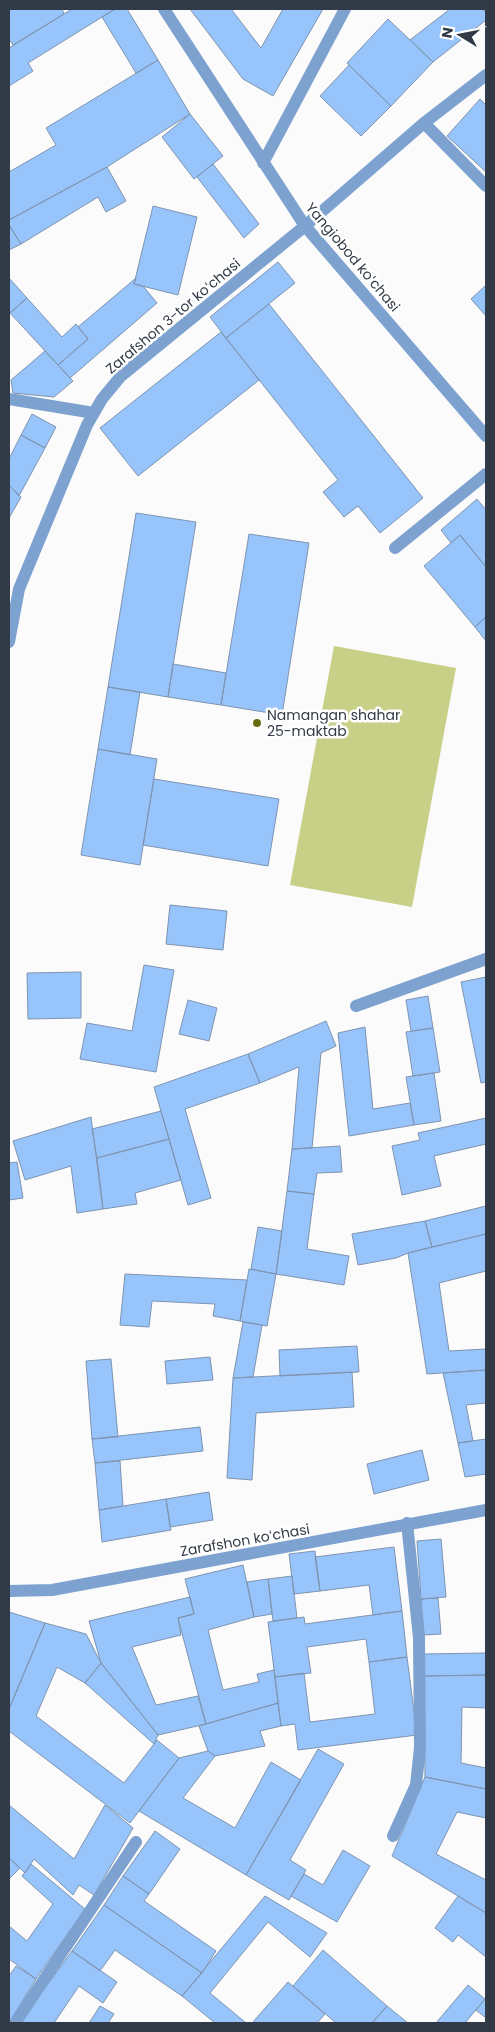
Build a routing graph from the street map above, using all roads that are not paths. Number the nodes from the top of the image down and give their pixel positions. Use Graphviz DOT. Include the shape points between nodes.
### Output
graph roads {
  1 [pos="164,9"];
  2 [pos="345,9"];
  3 [pos="486,76"];
  4 [pos="424,123"];
  5 [pos="263,163"];
  6 [pos="486,186"];
  7 [pos="305,226"];
  8 [pos="9,399"];
  9 [pos="94,413"];
  10 [pos="486,436"];
  11 [pos="486,474"];
  12 [pos="395,548"];
  13 [pos="9,642"];
  14 [pos="486,959"];
  15 [pos="356,1006"];
  16 [pos="486,1510"];
  17 [pos="407,1523"];
  18 [pos="9,1591"];
  19 [pos="393,1836"];
  20 [pos="136,1842"];
  21 [pos="15,2023"];
  1 -- 5 [label="street, Yangiobod koʻchasi"];
  2 -- 5 [label="street"];
  3 -- 4 [label="street, Zarafshon 3-tor koʻchasi"];
  4 -- 6 [label="street"];
  4 -- 7 [label="street, Zarafshon 3-tor koʻchasi"];
  5 -- 7 [label="street, Yangiobod koʻchasi"];
  7 -- 9 [label="street, Zarafshon 3-tor koʻchasi" via="121,376"];
  7 -- 10 [label="street, Yangiobod koʻchasi"];
  8 -- 9 [label="street"];
  9 -- 13 [label="street, Zarafshon 3-tor koʻchasi" via="19,589"];
  11 -- 12 [label="street"];
  14 -- 15 [label="street"];
  16 -- 17 [label="street, Zarafshon koʻchasi"];
  17 -- 18 [label="street, Zarafshon koʻchasi" via="52,1590"];
  17 -- 19 [label="street" via="419,1638 420,1748 416,1785"];
  20 -- 21 [label="street"];
}
